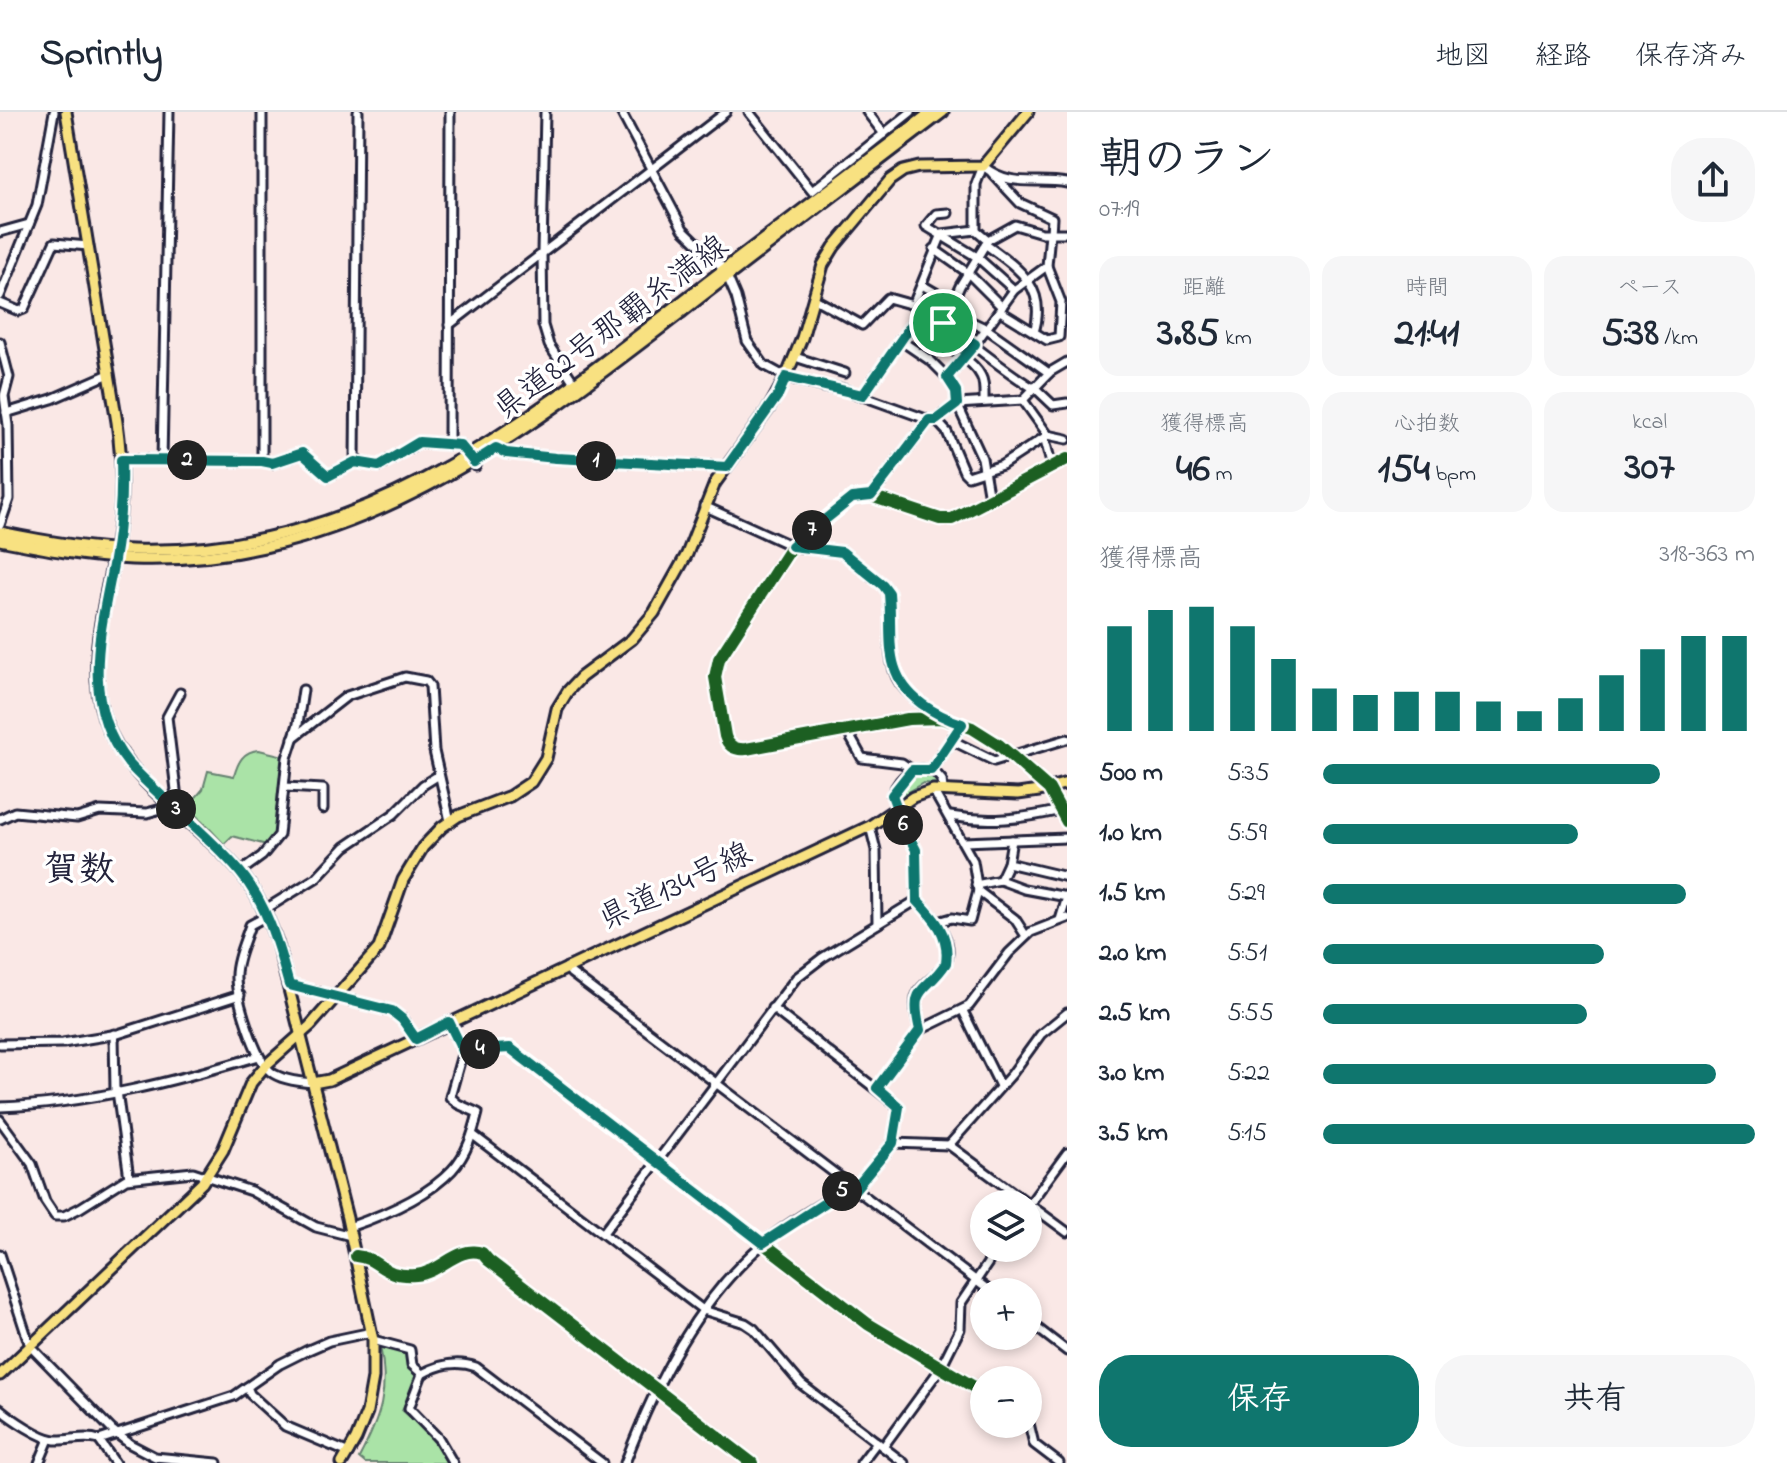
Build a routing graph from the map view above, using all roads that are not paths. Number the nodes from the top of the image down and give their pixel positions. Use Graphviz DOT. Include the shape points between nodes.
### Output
graph roads {
  1 [pos="54,112"];
  2 [pos="66,112"];
  3 [pos="169,112"];
  4 [pos="262,112"];
  5 [pos="358,112"];
  6 [pos="450,112"];
  7 [pos="545,112"];
  8 [pos="621,112"];
  9 [pos="726,112"];
  10 [pos="749,112"];
  11 [pos="867,112"];
  12 [pos="911,112"];
  13 [pos="931,112"];
  14 [pos="943,112"];
  15 [pos="1028,112"];
  16 [pos="884,134"];
  17 [pos="652,169"];
  18 [pos="986,169"];
  19 [pos="1067,183"];
  20 [pos="948,213"];
  21 [pos="29,224"];
  22 [pos="976,230"];
  23 [pos="0,232"];
  24 [pos="1050,233"];
  25 [pos="1067,233"];
  26 [pos="942,234"];
  27 [pos="986,242"];
  28 [pos="88,246"];
  29 [pos="934,249"];
  30 [pos="542,252"];
  31 [pos="977,257"];
  32 [pos="1047,266"];
  33 [pos="726,273"];
  34 [pos="968,273"];
  35 [pos="1027,279"];
  36 [pos="922,285"];
  37 [pos="1014,290"];
  38 [pos="0,296"];
  39 [pos="813,298"];
  40 [pos="1064,302"];
  41 [pos="0,303"];
  42 [pos="913,305"];
  43 [pos="951,305"];
  44 [pos="1001,309"];
  45 [pos="921,311"];
  46 [pos="943,323"];
  47 [pos="449,325"];
  48 [pos="911,328"];
  49 [pos="987,329"];
  50 [pos="1034,332"];
  51 [pos="900,340"];
  52 [pos="0,342"];
  53 [pos="975,344"];
  54 [pos="795,357"];
  55 [pos="964,358"];
  56 [pos="1067,362"];
  57 [pos="845,373"];
  58 [pos="1049,373"];
  59 [pos="109,374"];
  60 [pos="786,377"];
  61 [pos="947,377"];
  62 [pos="575,384"];
  63 [pos="1034,388"];
  64 [pos="863,395"];
  65 [pos="1023,400"];
  66 [pos="984,401"];
  67 [pos="1067,403"];
  68 [pos="957,404"];
  69 [pos="4,417"];
  70 [pos="932,420"];
  71 [pos="1047,438"];
  72 [pos="1067,439"];
  73 [pos="449,443"];
  74 [pos="496,448"];
  75 [pos="1067,459"];
  76 [pos="121,460"];
  77 [pos="162,460"];
  78 [pos="262,461"];
  79 [pos="473,461"];
  80 [pos="355,462"];
  81 [pos="727,467"];
  82 [pos="1052,467"];
  83 [pos="986,471"];
  84 [pos="871,496"];
  85 [pos="989,499"];
  86 [pos="704,506"];
  87 [pos="0,525"];
  88 [pos="0,532"];
  89 [pos="0,540"];
  90 [pos="792,546"];
  91 [pos="115,554"];
  92 [pos="303,690"];
  93 [pos="180,693"];
  94 [pos="941,718"];
  95 [pos="962,724"];
  96 [pos="847,731"];
  97 [pos="293,738"];
  98 [pos="1067,739"];
  99 [pos="951,740"];
  100 [pos="1009,755"];
  101 [pos="912,770"];
  102 [pos="931,770"];
  103 [pos="439,775"];
  104 [pos="1067,783"];
  105 [pos="285,787"];
  106 [pos="938,789"];
  107 [pos="1049,789"];
  108 [pos="170,804"];
  109 [pos="896,808"];
  110 [pos="323,809"];
  111 [pos="1061,810"];
  112 [pos="950,816"];
  113 [pos="0,819"];
  114 [pos="450,821"];
  115 [pos="1067,822"];
  116 [pos="870,826"];
  117 [pos="1067,838"];
  118 [pos="1012,840"];
  119 [pos="964,842"];
  120 [pos="1008,863"];
  121 [pos="240,872"];
  122 [pos="1067,877"];
  123 [pos="1000,880"];
  124 [pos="977,888"];
  125 [pos="917,900"];
  126 [pos="265,913"];
  127 [pos="1064,919"];
  128 [pos="938,922"];
  129 [pos="877,924"];
  130 [pos="1026,936"];
  131 [pos="567,967"];
  132 [pos="289,985"];
  133 [pos="240,995"];
  134 [pos="336,996"];
  135 [pos="772,1008"];
  136 [pos="963,1011"];
  137 [pos="1067,1013"];
  138 [pos="449,1022"];
  139 [pos="920,1030"];
  140 [pos="114,1034"];
  141 [pos="301,1035"];
  142 [pos="416,1039"];
  143 [pos="0,1044"];
  144 [pos="463,1051"];
  145 [pos="259,1056"];
  146 [pos="265,1066"];
  147 [pos="313,1083"];
  148 [pos="715,1084"];
  149 [pos="1000,1086"];
  150 [pos="877,1088"];
  151 [pos="116,1091"];
  152 [pos="0,1107"];
  153 [pos="0,1120"];
  154 [pos="473,1135"];
  155 [pos="893,1143"];
  156 [pos="949,1145"];
  157 [pos="1067,1153"];
  158 [pos="657,1161"];
  159 [pos="207,1177"];
  160 [pos="129,1178"];
  161 [pos="853,1187"];
  162 [pos="1009,1190"];
  163 [pos="1040,1190"];
  164 [pos="1042,1214"];
  165 [pos="350,1232"];
  166 [pos="1067,1232"];
  167 [pos="603,1233"];
  168 [pos="763,1243"];
  169 [pos="0,1254"];
  170 [pos="356,1256"];
  171 [pos="972,1278"];
  172 [pos="970,1288"];
  173 [pos="703,1310"];
  174 [pos="1042,1332"];
  175 [pos="372,1336"];
  176 [pos="30,1346"];
  177 [pos="1067,1351"];
  178 [pos="940,1369"];
  179 [pos="422,1374"];
  180 [pos="0,1375"];
  181 [pos="970,1385"];
  182 [pos="247,1387"];
  183 [pos="657,1390"];
  184 [pos="0,1409"];
  185 [pos="118,1435"];
  186 [pos="1033,1438"];
  187 [pos="49,1439"];
  188 [pos="99,1440"];
  189 [pos="880,1445"];
  190 [pos="349,1453"];
  191 [pos="1047,1454"];
  192 [pos="39,1463"];
  193 [pos="115,1463"];
  194 [pos="217,1463"];
  195 [pos="342,1463"];
  196 [pos="453,1463"];
  197 [pos="602,1463"];
  198 [pos="625,1463"];
  199 [pos="752,1463"];
  200 [pos="861,1463"];
  201 [pos="904,1463"];
  202 [pos="1040,1463"];
  203 [pos="1059,1463"];
  1 -- 21 [label="street" via="39,200"];
  2 -- 28 [label="main road"];
  3 -- 77 [label="street"];
  4 -- 78 [label="street"];
  5 -- 80 [label="street"];
  6 -- 47 [label="street"];
  7 -- 30 [label="street"];
  8 -- 17 [label="street"];
  9 -- 17 [label="street"];
  10 -- 16 [label="street" via="812,191"];
  11 -- 16 [label="street"];
  12 -- 16 [label="street"];
  13 -- 33 [label="main road, 県道82号那覇糸満線"];
  14 -- 33 [label="main road, 県道82号那覇糸満線"];
  15 -- 18 [label="main road"];
  17 -- 30 [label="street"];
  17 -- 33 [label="street" via="683,229"];
  18 -- 19 [label="street" via="1022,183"];
  18 -- 22 [label="street" via="976,184"];
  18 -- 24 [label="street" via="1020,203 1052,218"];
  18 -- 39 [label="main road" via="911,168 896,175 827,256"];
  20 -- 26 [label="street" via="936,214 926,226"];
  21 -- 23 [label="street"];
  21 -- 38 [label="street"];
  22 -- 26 [label="street"];
  22 -- 27 [label="street"];
  24 -- 25 [label="street"];
  24 -- 27 [label="street" via="1015,225"];
  24 -- 32 [label="street"];
  26 -- 29 [label="street"];
  26 -- 31 [label="street"];
  27 -- 31 [label="street"];
  27 -- 35 [label="street"];
  28 -- 41 [label="street" via="54,243 24,309"];
  28 -- 59 [label="main road"];
  29 -- 34 [label="street"];
  29 -- 36 [label="street"];
  30 -- 47 [label="street"];
  30 -- 62 [label="street" via="545,336"];
  31 -- 34 [label="street"];
  31 -- 37 [label="street"];
  32 -- 35 [label="street"];
  32 -- 40 [label="street"];
  33 -- 60 [label="street" via="751,351"];
  33 -- 62 [label="main road, 県道82号那覇糸満線"];
  33 -- 74 [label="main road, 県道82号那覇糸満線" via="579,390"];
  34 -- 43 [label="street"];
  34 -- 44 [label="street"];
  35 -- 37 [label="street"];
  35 -- 50 [label="street" via="1038,307"];
  36 -- 42 [label="street"];
  36 -- 43 [label="street"];
  37 -- 44 [label="street"];
  39 -- 42 [label="street" via="862,325 888,298"];
  39 -- 54 [label="main road"];
  40 -- 50 [label="street" via="1059,337 1047,340"];
  42 -- 45 [label="street"];
  43 -- 46 [label="street"];
  43 -- 49 [label="street"];
  44 -- 49 [label="street"];
  44 -- 50 [label="street"];
  45 -- 46 [label="street"];
  45 -- 48 [label="street"];
  46 -- 53 [label="street"];
  47 -- 73 [label="street"];
  48 -- 51 [label="street"];
  48 -- 55 [label="street"];
  49 -- 53 [label="street"];
  49 -- 58 [label="street"];
  51 -- 61 [label="street"];
  51 -- 64 [label="street"];
  52 -- 69 [label="street" via="9,373"];
  53 -- 55 [label="street"];
  53 -- 63 [label="street" via="1004,371"];
  54 -- 57 [label="street"];
  54 -- 60 [label="main road"];
  55 -- 61 [label="street"];
  55 -- 66 [label="street" via="982,377"];
  56 -- 58 [label="street"];
  58 -- 63 [label="street"];
  59 -- 69 [label="street"];
  59 -- 76 [label="main road"];
  60 -- 64 [label="street"];
  60 -- 81 [label="main road"];
  61 -- 68 [label="street"];
  62 -- 79 [label="main road, 県道82号那覇糸満線"];
  63 -- 65 [label="street"];
  63 -- 67 [label="street" via="1053,405"];
  64 -- 70 [label="street"];
  65 -- 66 [label="street"];
  65 -- 71 [label="street"];
  66 -- 68 [label="street"];
  68 -- 70 [label="street"];
  68 -- 83 [label="street"];
  69 -- 87 [label="street" via="9,499"];
  70 -- 83 [label="street" via="947,432 964,472 973,476"];
  70 -- 84 [label="street"];
  71 -- 72 [label="street"];
  71 -- 82 [label="street"];
  71 -- 83 [label="street"];
  73 -- 79 [label="street" via="460,445"];
  73 -- 80 [label="street" via="419,442 379,466"];
  74 -- 79 [label="main road, 県道82号那覇糸満線"];
  74 -- 81 [label="street" via="556,458"];
  75 -- 82 [label="street"];
  76 -- 77 [label="street"];
  76 -- 91 [label="main road"];
  77 -- 78 [label="street"];
  78 -- 80 [label="street" via="302,453 328,476"];
  79 -- 91 [label="main road, 県道82号那覇糸満線" via="294,532 209,547"];
  81 -- 86 [label="main road"];
  82 -- 85 [label="street"];
  83 -- 85 [label="street"];
  84 -- 85 [label="street" via="940,519 952,519"];
  84 -- 90 [label="street" via="852,498"];
  86 -- 90 [label="street"];
  86 -- 114 [label="main road" via="687,554 648,621 581,677 562,700 537,776 518,792"];
  88 -- 91 [label="main road, 県道82号那覇糸満線"];
  89 -- 91 [label="main road, 県道82号那覇糸満線"];
  90 -- 94 [label="street" via="842,552 886,589 897,679"];
  90 -- 96 [label="street" via="716,666 725,736 741,750"];
  91 -- 108 [label="main road" via="96,662 101,708 123,756"];
  92 -- 97 [label="street"];
  93 -- 108 [label="street" via="167,717 176,782"];
  94 -- 95 [label="street"];
  94 -- 96 [label="street"];
  95 -- 99 [label="street"];
  95 -- 100 [label="street"];
  96 -- 101 [label="street" via="862,758 902,763"];
  97 -- 103 [label="street" via="347,696 397,678 420,678 430,686"];
  97 -- 105 [label="street"];
  98 -- 100 [label="street"];
  99 -- 100 [label="street" via="988,759 999,761"];
  99 -- 102 [label="street"];
  100 -- 107 [label="street"];
  101 -- 102 [label="street"];
  101 -- 109 [label="street" via="893,793"];
  102 -- 106 [label="street" via="939,775"];
  103 -- 114 [label="street"];
  103 -- 126 [label="street" via="345,847 316,878"];
  104 -- 107 [label="main road"];
  105 -- 110 [label="street" via="323,789"];
  105 -- 121 [label="street" via="276,840"];
  106 -- 107 [label="main road" via="1007,794"];
  106 -- 109 [label="main road, 県道134号線"];
  106 -- 112 [label="street"];
  107 -- 111 [label="street"];
  108 -- 113 [label="street" via="147,813 100,811 55,818 15,812"];
  108 -- 121 [label="main road"];
  109 -- 116 [label="main road, 県道134号線"];
  109 -- 125 [label="street" via="916,850"];
  111 -- 112 [label="street" via="1001,821"];
  111 -- 115 [label="street"];
  112 -- 119 [label="street"];
  114 -- 134 [label="main road" via="407,872 379,948"];
  116 -- 129 [label="street" via="876,850"];
  116 -- 131 [label="main road, 県道134号線"];
  117 -- 118 [label="street"];
  118 -- 119 [label="street"];
  118 -- 120 [label="street"];
  119 -- 124 [label="street"];
  120 -- 122 [label="street"];
  120 -- 123 [label="street"];
  121 -- 126 [label="main road"];
  123 -- 124 [label="street"];
  123 -- 127 [label="street" via="1067,897"];
  124 -- 128 [label="street" via="970,921"];
  124 -- 130 [label="street" via="1015,919"];
  125 -- 128 [label="street"];
  125 -- 129 [label="street"];
  126 -- 132 [label="main road"];
  126 -- 133 [label="street" via="250,925 236,978"];
  127 -- 130 [label="street"];
  128 -- 139 [label="street" via="947,943 946,963 918,992"];
  129 -- 135 [label="street" via="796,978"];
  130 -- 136 [label="street"];
  131 -- 138 [label="main road, 県道134号線"];
  131 -- 148 [label="street"];
  132 -- 134 [label="street"];
  132 -- 141 [label="main road"];
  133 -- 140 [label="street"];
  133 -- 145 [label="street"];
  134 -- 141 [label="main road"];
  134 -- 142 [label="street" via="392,1011"];
  135 -- 148 [label="street"];
  135 -- 150 [label="street"];
  136 -- 139 [label="street"];
  136 -- 149 [label="street"];
  137 -- 149 [label="street" via="1041,1034"];
  138 -- 142 [label="main road, 県道134号線"];
  138 -- 144 [label="street"];
  139 -- 150 [label="street"];
  140 -- 143 [label="street" via="63,1043"];
  140 -- 151 [label="street"];
  141 -- 146 [label="main road"];
  141 -- 147 [label="main road"];
  142 -- 147 [label="main road, 県道134号線"];
  144 -- 154 [label="street" via="450,1097 478,1113"];
  144 -- 158 [label="street" via="510,1048"];
  145 -- 146 [label="street"];
  145 -- 151 [label="street"];
  146 -- 147 [label="street" via="274,1074"];
  146 -- 159 [label="main road" via="251,1083"];
  147 -- 165 [label="main road"];
  148 -- 158 [label="street"];
  148 -- 161 [label="street"];
  149 -- 156 [label="street"];
  150 -- 155 [label="street" via="899,1107"];
  151 -- 152 [label="street" via="37,1106"];
  151 -- 160 [label="street"];
  153 -- 160 [label="street" via="32,1164 55,1216 80,1208"];
  154 -- 165 [label="street" via="452,1170 407,1204"];
  154 -- 167 [label="street"];
  155 -- 156 [label="street"];
  155 -- 161 [label="street"];
  156 -- 162 [label="street"];
  157 -- 163 [label="street"];
  158 -- 167 [label="street"];
  158 -- 168 [label="street"];
  159 -- 160 [label="street" via="193,1172"];
  159 -- 165 [label="street" via="251,1191 316,1227"];
  159 -- 176 [label="main road"];
  161 -- 168 [label="street"];
  161 -- 171 [label="street"];
  164 -- 166 [label="street"];
  165 -- 170 [label="main road"];
  167 -- 173 [label="street"];
  168 -- 173 [label="street"];
  168 -- 178 [label="street" via="868,1324"];
  169 -- 176 [label="street"];
  170 -- 175 [label="main road"];
  170 -- 183 [label="street" via="390,1274 406,1275 432,1270 464,1253 482,1253"];
  172 -- 178 [label="street" via="961,1303 960,1329"];
  173 -- 183 [label="street"];
  173 -- 189 [label="street" via="754,1329 801,1384"];
  174 -- 177 [label="street"];
  175 -- 179 [label="street" via="410,1350 412,1365"];
  175 -- 182 [label="street" via="329,1341"];
  175 -- 190 [label="main road" via="371,1396"];
  176 -- 180 [label="main road"];
  176 -- 185 [label="street"];
  178 -- 181 [label="street"];
  178 -- 189 [label="street"];
  179 -- 196 [label="street" via="409,1408 439,1439"];
  179 -- 197 [label="street" via="448,1364 476,1367"];
  182 -- 185 [label="street"];
  182 -- 190 [label="street" via="285,1426"];
  183 -- 198 [label="street"];
  183 -- 199 [label="street"];
  184 -- 187 [label="street"];
  185 -- 188 [label="street"];
  185 -- 194 [label="street" via="155,1457"];
  186 -- 191 [label="street"];
  187 -- 188 [label="street"];
  187 -- 192 [label="street"];
  188 -- 193 [label="street"];
  189 -- 200 [label="street"];
  189 -- 201 [label="street"];
  190 -- 195 [label="main road"];
  191 -- 202 [label="street"];
  191 -- 203 [label="street"];
}
